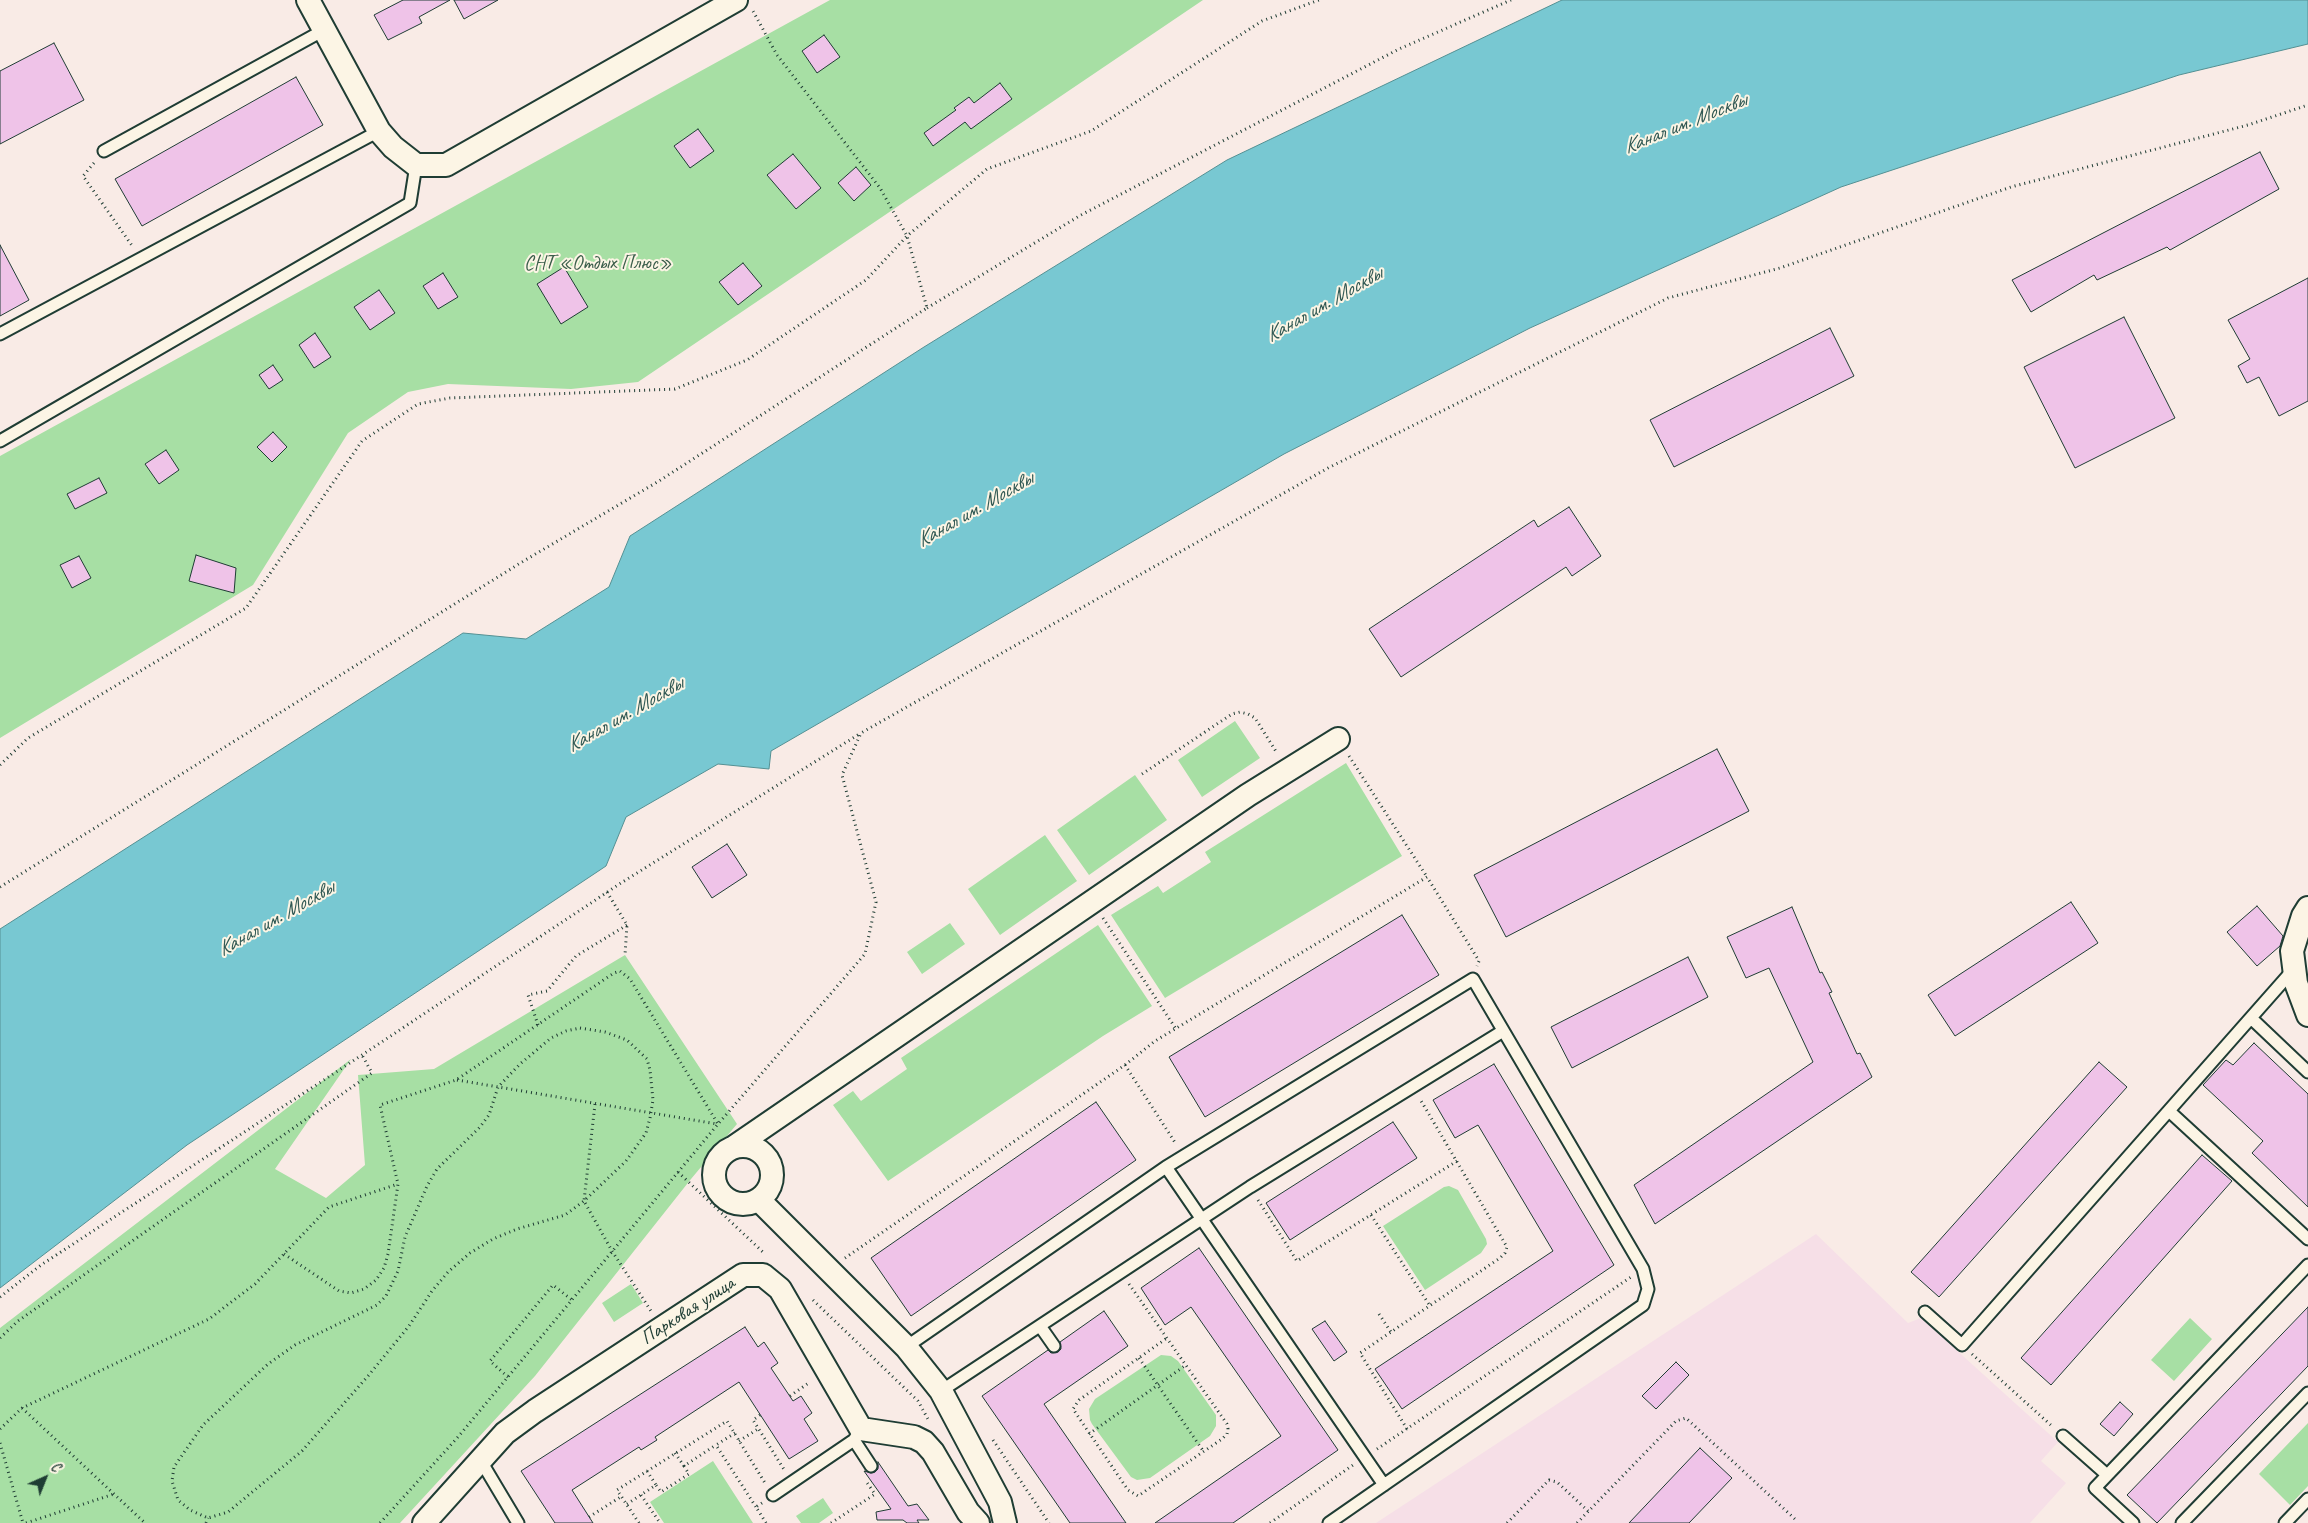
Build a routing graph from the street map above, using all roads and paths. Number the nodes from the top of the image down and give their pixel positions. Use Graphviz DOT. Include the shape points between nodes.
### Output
graph roads {
  1 [pos="308,0"];
  2 [pos="1319,0"];
  3 [pos="1510,0"];
  4 [pos="744,4"];
  5 [pos="324,30"];
  6 [pos="2308,105"];
  7 [pos="379,131"];
  8 [pos="104,151"];
  9 [pos="416,165"];
  10 [pos="907,236"];
  11 [pos="140,258"];
  12 [pos="927,308"];
  13 [pos="0,334"];
  14 [pos="0,441"];
  15 [pos="862,733"];
  16 [pos="1338,739"];
  17 [pos="0,764"];
  18 [pos="1288,771"];
  19 [pos="1142,774"];
  20 [pos="1427,877"];
  21 [pos="0,887"];
  22 [pos="607,892"];
  23 [pos="1092,902"];
  24 [pos="2308,908"];
  25 [pos="627,925"];
  26 [pos="625,955"];
  27 [pos="2300,974"];
  28 [pos="1473,979"];
  29 [pos="2307,1015"];
  30 [pos="2252,1018"];
  31 [pos="538,1025"];
  32 [pos="1176,1029"];
  33 [pos="1503,1031"];
  34 [pos="362,1055"];
  35 [pos="1125,1065"];
  36 [pos="2308,1072"];
  37 [pos="456,1080"];
  38 [pos="498,1087"];
  39 [pos="1412,1087"];
  40 [pos="595,1104"];
  41 [pos="2169,1111"];
  42 [pos="651,1113"];
  43 [pos="718,1124"];
  44 [pos="734,1147"];
  45 [pos="1184,1156"];
  46 [pos="1457,1161"];
  47 [pos="1166,1167"];
  48 [pos="678,1172"];
  49 [pos="398,1184"];
  50 [pos="1250,1187"];
  51 [pos="759,1200"];
  52 [pos="584,1201"];
  53 [pos="1370,1215"];
  54 [pos="1202,1218"];
  55 [pos="2308,1239"];
  56 [pos="612,1252"];
  57 [pos="284,1254"];
  58 [pos="769,1258"];
  59 [pos="2308,1265"];
  60 [pos="829,1269"];
  61 [pos="1643,1269"];
  62 [pos="1120,1272"];
  63 [pos="0,1297"];
  64 [pos="810,1298"];
  65 [pos="572,1300"];
  66 [pos="1430,1306"];
  67 [pos="1925,1312"];
  68 [pos="1379,1314"];
  69 [pos="1040,1326"];
  70 [pos="662,1328"];
  71 [pos="1391,1332"];
  72 [pos="0,1338"];
  73 [pos="1167,1338"];
  74 [pos="1962,1345"];
  75 [pos="1054,1346"];
  76 [pos="906,1347"];
  77 [pos="1139,1358"];
  78 [pos="1186,1365"];
  79 [pos="508,1376"];
  80 [pos="1158,1386"];
  81 [pos="941,1391"];
  82 [pos="2308,1393"];
  83 [pos="22,1408"];
  84 [pos="760,1415"];
  85 [pos="932,1425"];
  86 [pos="0,1429"];
  87 [pos="758,1429"];
  88 [pos="1407,1429"];
  89 [pos="988,1432"];
  90 [pos="734,1433"];
  91 [pos="1089,1434"];
  92 [pos="858,1435"];
  93 [pos="2063,1436"];
  94 [pos="739,1441"];
  95 [pos="0,1443"];
  96 [pos="716,1445"];
  97 [pos="1204,1452"];
  98 [pos="676,1453"];
  99 [pos="1365,1457"];
  100 [pos="481,1460"];
  101 [pos="869,1463"];
  102 [pos="684,1466"];
  103 [pos="647,1471"];
  104 [pos="2106,1474"];
  105 [pos="792,1482"];
  106 [pos="656,1485"];
  107 [pos="1384,1485"];
  108 [pos="114,1494"];
  109 [pos="641,1495"];
  110 [pos="773,1495"];
  111 [pos="622,1496"];
  112 [pos="2308,1499"];
  113 [pos="627,1504"];
  114 [pos="756,1507"];
  115 [pos="1588,1511"];
  116 [pos="589,1517"];
  117 [pos="208,1518"];
  118 [pos="1796,1520"];
  119 [pos="24,1523"];
  120 [pos="145,1523"];
  121 [pos="206,1523"];
  122 [pos="380,1523"];
  123 [pos="424,1523"];
  124 [pos="518,1523"];
  125 [pos="639,1523"];
  126 [pos="660,1523"];
  127 [pos="766,1523"];
  128 [pos="831,1523"];
  129 [pos="978,1523"];
  130 [pos="1005,1523"];
  131 [pos="1049,1523"];
  132 [pos="1270,1523"];
  133 [pos="1329,1523"];
  134 [pos="1507,1523"];
  135 [pos="1576,1523"];
  136 [pos="2133,1523"];
  137 [pos="2182,1523"];
  138 [pos="2285,1523"];
  1 -- 5 [label="street"];
  2 -- 10 [label="path" via="1262,21 1090,131 987,169"];
  3 -- 12 [label="path" via="1399,49 1081,215"];
  4 -- 9 [label="street" via="446,166"];
  4 -- 10 [label="path" via="777,55 880,188"];
  5 -- 7 [label="street"];
  5 -- 8 [label="lane"];
  6 -- 15 [label="path" via="2248,125 2011,187 1780,268 1668,298 1328,468"];
  7 -- 9 [label="street"];
  7 -- 11 [label="lane"];
  8 -- 11 [label="path" via="83,176"];
  9 -- 14 [label="lane" via="410,202"];
  10 -- 12 [label="path"];
  10 -- 17 [label="path" via="866,280 747,360 675,389 450,398 418,404 362,441 246,608 28,738"];
  11 -- 13 [label="lane"];
  12 -- 21 [label="path" via="659,481 522,562"];
  15 -- 22 [label="path"];
  15 -- 43 [label="path" via="842,775 876,902 865,954"];
  16 -- 18 [label="street"];
  16 -- 20 [label="path"];
  18 -- 19 [label="path" via="1255,718 1240,712 1232,714"];
  18 -- 23 [label="street"];
  20 -- 28 [label="path" via="1479,961"];
  20 -- 32 [label="path"];
  22 -- 25 [label="path"];
  22 -- 34 [label="path"];
  23 -- 32 [label="path"];
  23 -- 44 [label="street"];
  24 -- 27 [label="street" via="2292,951"];
  25 -- 26 [label="path"];
  25 -- 31 [label="path" via="576,956 546,991 528,995"];
  27 -- 29 [label="street"];
  27 -- 30 [label="lane"];
  28 -- 33 [label="lane"];
  28 -- 45 [label="lane"];
  30 -- 36 [label="lane"];
  30 -- 41 [label="lane"];
  31 -- 37 [label="path"];
  31 -- 43 [label="path" via="614,973 626,974"];
  32 -- 35 [label="path"];
  33 -- 39 [label="lane"];
  33 -- 61 [label="lane"];
  34 -- 63 [label="path" via="41,1265"];
  34 -- 72 [label="path" via="372,1073 18,1321"];
  35 -- 45 [label="path"];
  35 -- 60 [label="path"];
  37 -- 38 [label="path"];
  37 -- 49 [label="path" via="380,1105"];
  38 -- 40 [label="path"];
  38 -- 42 [label="path" via="551,1038 566,1031 593,1028 627,1040 646,1059 654,1100"];
  38 -- 117 [label="path" via="489,1115 437,1169 427,1186 405,1237 398,1271 386,1296 369,1310 295,1345 268,1364 203,1425 188,1445 174,1467 172,1481 178,1500"];
  39 -- 46 [label="path"];
  39 -- 50 [label="lane"];
  40 -- 42 [label="path"];
  40 -- 52 [label="path"];
  41 -- 55 [label="lane"];
  41 -- 74 [label="lane"];
  42 -- 43 [label="path"];
  42 -- 52 [label="path" via="646,1133 626,1161"];
  43 -- 48 [label="path"];
  44 -- 51 [label="street" via="752,1147 772,1167 770,1186"];
  44 -- 51 [label="street" via="720,1158 714,1174 716,1183 725,1198 733,1202 742,1204"];
  45 -- 47 [label="lane"];
  46 -- 53 [label="path"];
  46 -- 66 [label="path" via="1507,1246 1500,1258"];
  47 -- 54 [label="lane"];
  47 -- 76 [label="lane"];
  48 -- 56 [label="path"];
  48 -- 58 [label="path"];
  49 -- 57 [label="path" via="329,1207"];
  49 -- 57 [label="path" via="384,1268 364,1289 351,1293 339,1291"];
  50 -- 53 [label="path" via="1297,1261"];
  50 -- 54 [label="lane"];
  51 -- 60 [label="street"];
  52 -- 56 [label="path"];
  52 -- 117 [label="path" via="565,1215 517,1229 470,1253 448,1272 409,1326 302,1451 228,1512"];
  53 -- 66 [label="path"];
  54 -- 62 [label="lane"];
  54 -- 99 [label="lane"];
  56 -- 65 [label="path"];
  56 -- 70 [label="path"];
  57 -- 83 [label="path" via="255,1284 209,1319"];
  59 -- 104 [label="lane"];
  60 -- 76 [label="street"];
  61 -- 88 [label="path"];
  61 -- 107 [label="lane" via="1648,1289 1643,1304"];
  62 -- 69 [label="lane"];
  62 -- 73 [label="path"];
  64 -- 85 [label="path" via="918,1401"];
  65 -- 79 [label="path"];
  65 -- 79 [label="path" via="553,1285 547,1292 490,1361"];
  66 -- 71 [label="path"];
  67 -- 74 [label="lane"];
  68 -- 71 [label="path"];
  69 -- 75 [label="lane"];
  69 -- 81 [label="lane"];
  70 -- 92 [label="street, Парковая улица" via="743,1275 763,1274 780,1289"];
  70 -- 100 [label="street, Парковая улица" via="535,1411 505,1433"];
  71 -- 88 [label="path" via="1360,1354"];
  73 -- 77 [label="path"];
  73 -- 78 [label="path"];
  74 -- 93 [label="path"];
  76 -- 81 [label="street"];
  77 -- 80 [label="path"];
  77 -- 91 [label="path" via="1074,1404 1075,1414"];
  78 -- 80 [label="path"];
  78 -- 97 [label="path" via="1228,1428 1227,1434"];
  79 -- 122 [label="path"];
  80 -- 91 [label="path"];
  80 -- 97 [label="path"];
  81 -- 130 [label="street" via="1000,1502"];
  82 -- 137 [label="lane"];
  83 -- 86 [label="path"];
  83 -- 108 [label="path"];
  84 -- 87 [label="path" via="753,1420"];
  87 -- 94 [label="path"];
  87 -- 105 [label="path"];
  88 -- 99 [label="path"];
  89 -- 131 [label="path"];
  90 -- 94 [label="path"];
  90 -- 96 [label="path"];
  90 -- 98 [label="path" via="727,1421"];
  91 -- 97 [label="path" via="1128,1490 1138,1496"];
  92 -- 101 [label="lane"];
  92 -- 105 [label="lane"];
  92 -- 129 [label="street" via="914,1437 924,1442"];
  93 -- 104 [label="lane"];
  94 -- 110 [label="path"];
  95 -- 119 [label="path"];
  96 -- 102 [label="path"];
  96 -- 114 [label="path"];
  98 -- 102 [label="path"];
  98 -- 103 [label="path"];
  99 -- 107 [label="lane"];
  99 -- 132 [label="path"];
  100 -- 123 [label="street, Парковая улица"];
  100 -- 124 [label="lane"];
  101 -- 128 [label="path" via="859,1467 859,1472 875,1494"];
  102 -- 106 [label="path" via="689,1474 661,1492"];
  103 -- 106 [label="path"];
  103 -- 111 [label="path" via="617,1490"];
  104 -- 136 [label="lane" via="2095,1488"];
  105 -- 110 [label="lane"];
  106 -- 109 [label="path"];
  107 -- 133 [label="lane"];
  108 -- 119 [label="path"];
  108 -- 120 [label="path"];
  109 -- 113 [label="path"];
  109 -- 126 [label="path"];
  110 -- 114 [label="path"];
  111 -- 113 [label="path"];
  111 -- 116 [label="path"];
  112 -- 138 [label="lane"];
  113 -- 125 [label="path"];
  114 -- 127 [label="path"];
  115 -- 118 [label="path" via="1676,1421 1686,1418"];
  115 -- 134 [label="path" via="1558,1482 1549,1480"];
  115 -- 135 [label="path"];
  117 -- 121 [label="path"];
}
